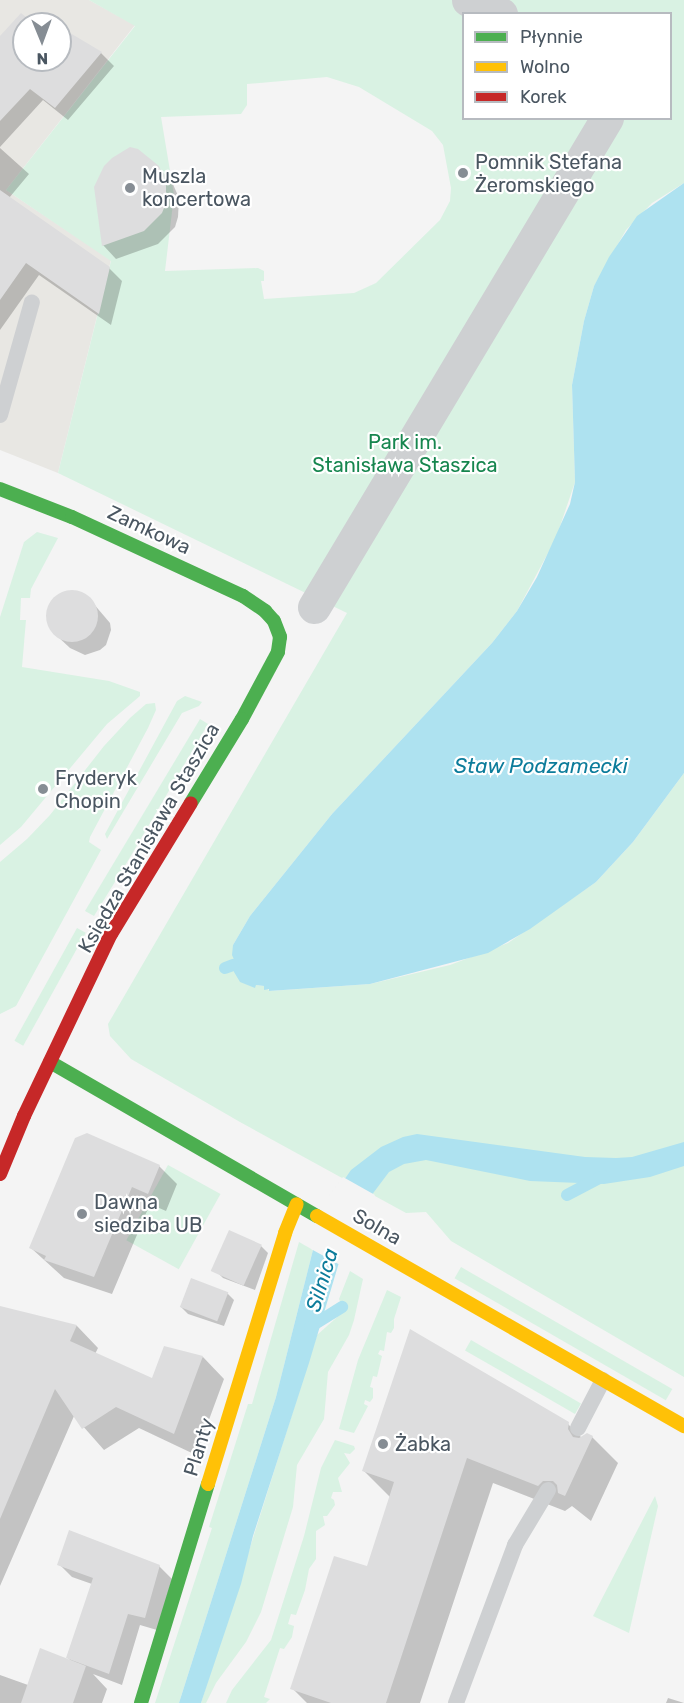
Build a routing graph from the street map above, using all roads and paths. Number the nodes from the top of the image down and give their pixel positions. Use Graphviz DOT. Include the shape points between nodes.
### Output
graph roads {
  1 [pos="468,0"];
  2 [pos="496,12"];
  3 [pos="606,120"];
  4 [pos="32,302"];
  5 [pos="0,415"];
  6 [pos="0,489"];
  7 [pos="314,607"];
  8 [pos="274,621"];
  9 [pos="50,1062"];
  10 [pos="0,1174"];
  11 [pos="297,1204"];
  12 [pos="603,1380"];
  13 [pos="684,1402"];
  14 [pos="678,1423"];
  15 [pos="578,1428"];
  16 [pos="548,1490"];
  17 [pos="141,1703"];
  18 [pos="456,1703"];
  1 -- 2 [label="street"];
  3 -- 7 [label="street"];
  4 -- 5 [label="lane"];
  6 -- 8 [label="street, Zamkowa" via="72,517 243,596"];
  8 -- 9 [label="street, Księdza Stanisława Staszica" via="280,637 278,652 242,719 111,934"];
  9 -- 10 [label="street, Księdza Stanisława Staszica"];
  9 -- 11 [label="street, Solna"];
  11 -- 12 [label="street, Solna"];
  11 -- 17 [label="street, Planty"];
  12 -- 14 [label="street, Solna"];
  12 -- 15 [label="lane"];
  13 -- 14 [label="lane"];
  16 -- 18 [label="lane" via="515,1545"];
}
